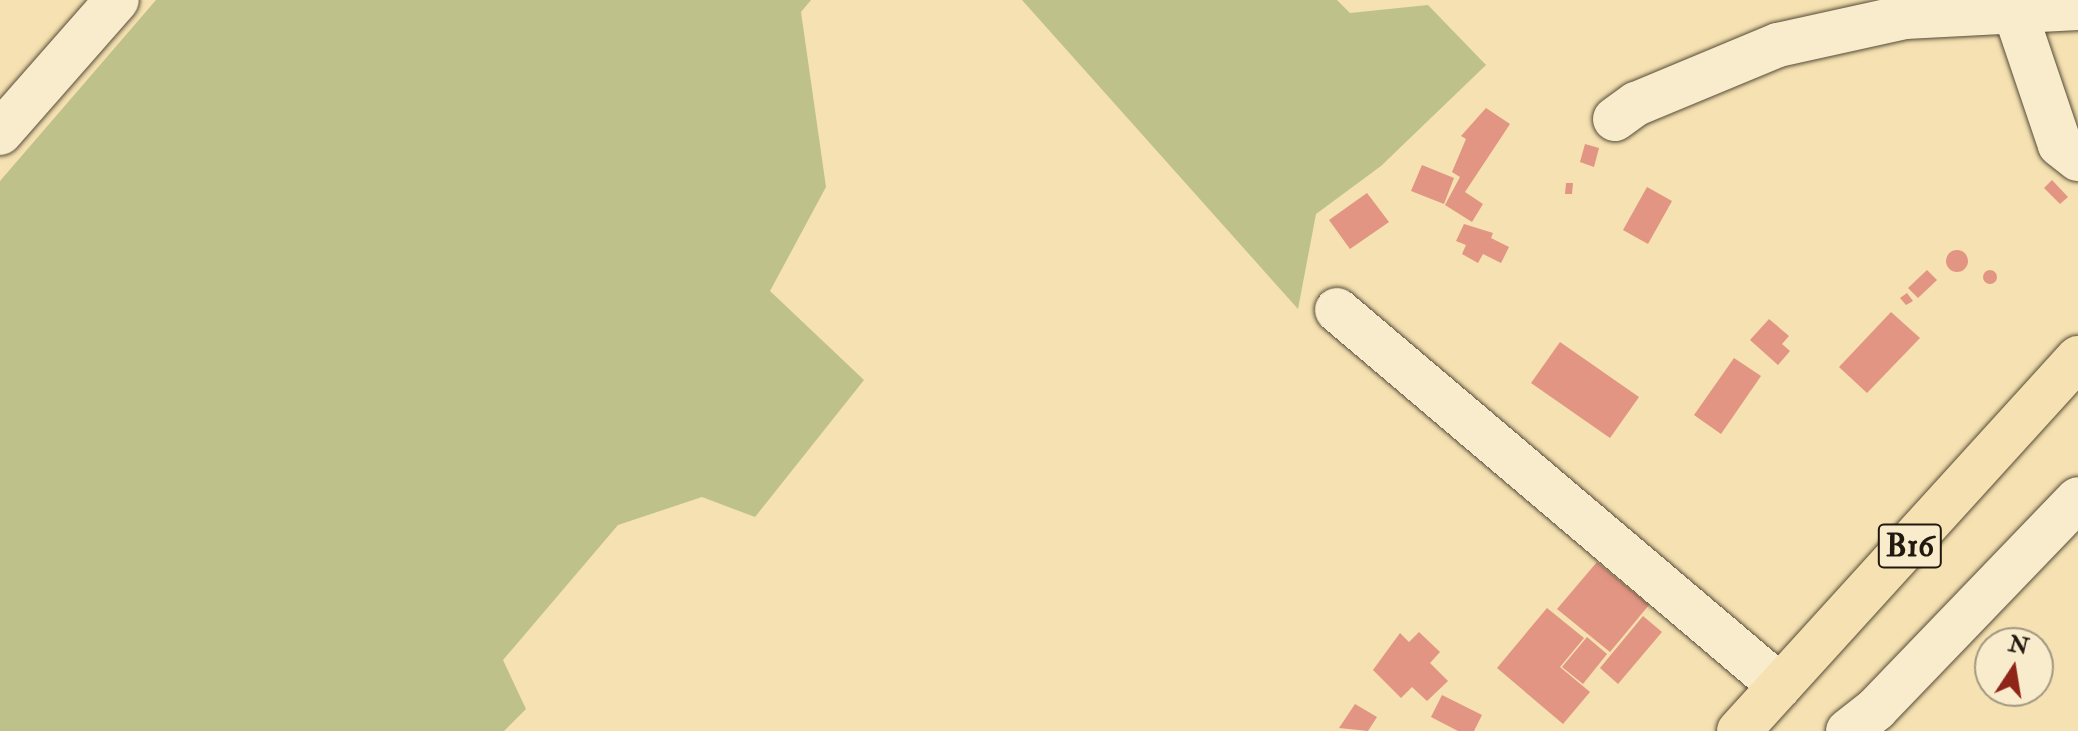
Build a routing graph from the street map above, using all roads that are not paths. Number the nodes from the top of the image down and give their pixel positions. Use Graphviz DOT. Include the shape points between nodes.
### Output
graph roads {
  1 [pos="117,0"];
  2 [pos="2078,8"];
  3 [pos="2015,12"];
  4 [pos="1615,119"];
  5 [pos="0,133"];
  6 [pos="2078,159"];
  7 [pos="1337,310"];
  8 [pos="2078,358"];
  9 [pos="2078,499"];
  10 [pos="1780,686"];
  11 [pos="1739,731"];
  12 [pos="1848,731"];
  1 -- 5 [label="street"];
  2 -- 3 [label="street"];
  3 -- 4 [label="street" via="1905,17 1778,45 1648,98"];
  3 -- 6 [label="street" via="2060,145"];
  7 -- 10 [label="street"];
  8 -- 10 [label="main road, B16"];
  9 -- 12 [label="street" via="1908,677"];
  10 -- 11 [label="main road, B16"];
}
